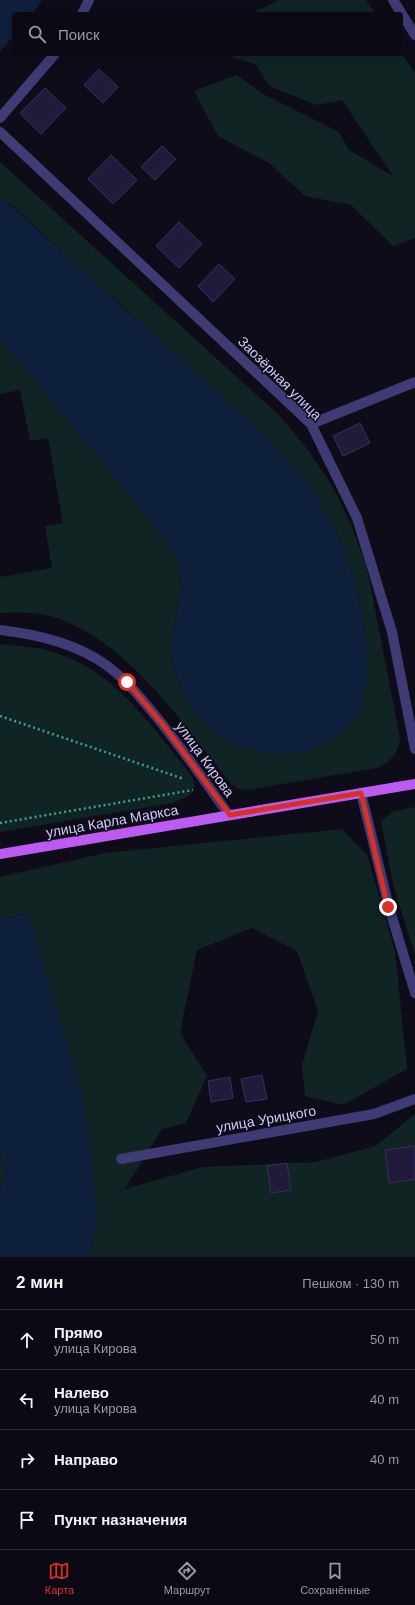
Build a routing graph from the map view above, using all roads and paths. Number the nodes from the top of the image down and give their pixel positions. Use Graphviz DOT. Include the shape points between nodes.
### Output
graph roads {
  1 [pos="89,0"];
  2 [pos="393,0"];
  3 [pos="83,12"];
  4 [pos="401,12"];
  5 [pos="403,16"];
  6 [pos="415,35"];
  7 [pos="53,56"];
  8 [pos="0,118"];
  9 [pos="0,132"];
  10 [pos="415,382"];
  11 [pos="311,424"];
  12 [pos="0,630"];
  13 [pos="0,716"];
  14 [pos="415,749"];
  15 [pos="415,784"];
  16 [pos="209,787"];
  17 [pos="361,793"];
  18 [pos="230,815"];
  19 [pos="0,822"];
  20 [pos="0,854"];
  21 [pos="415,993"];
  22 [pos="415,1099"];
  23 [pos="121,1159"];
  1 -- 3 [label="street"];
  2 -- 4 [label="street"];
  5 -- 6 [label="street"];
  7 -- 8 [label="street"];
  9 -- 11 [label="street, Заозёрная улица"];
  10 -- 11 [label="street"];
  11 -- 14 [label="street, Заозёрная улица" via="357,518 392,632"];
  12 -- 16 [label="street, улица Кирова" via="49,640 106,664 127,682 164,726"];
  13 -- 16 [label="path"];
  15 -- 17 [label="main road, улица Кирова"];
  16 -- 18 [label="street, улица Кирова"];
  16 -- 19 [label="path"];
  17 -- 18 [label="main road, улица Кирова"];
  17 -- 21 [label="street" via="388,907"];
  18 -- 20 [label="main road, улица Карла Маркса"];
  22 -- 23 [label="street, улица Урицкого" via="374,1114"];
}
